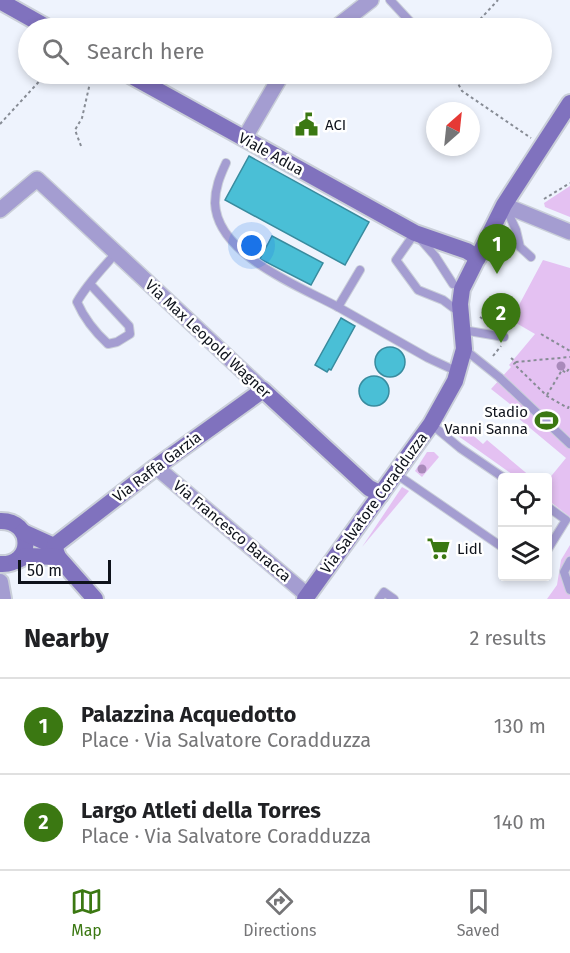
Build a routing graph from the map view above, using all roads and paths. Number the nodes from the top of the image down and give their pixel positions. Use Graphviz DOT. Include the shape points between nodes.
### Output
graph roads {
  1 [pos="371,0"];
  2 [pos="390,0"];
  3 [pos="498,0"];
  4 [pos="0,1"];
  5 [pos="30,18"];
  6 [pos="348,18"];
  7 [pos="407,18"];
  8 [pos="481,18"];
  9 [pos="37,84"];
  10 [pos="90,84"];
  11 [pos="146,84"];
  12 [pos="276,84"];
  13 [pos="458,84"];
  14 [pos="570,103"];
  15 [pos="0,124"];
  16 [pos="531,138"];
  17 [pos="244,139"];
  18 [pos="81,146"];
  19 [pos="226,163"];
  20 [pos="570,183"];
  21 [pos="544,199"];
  22 [pos="504,206"];
  23 [pos="0,210"];
  24 [pos="409,229"];
  25 [pos="570,232"];
  26 [pos="472,254"];
  27 [pos="531,257"];
  28 [pos="112,258"];
  29 [pos="360,270"];
  30 [pos="90,284"];
  31 [pos="453,284"];
  32 [pos="338,307"];
  33 [pos="460,308"];
  34 [pos="462,330"];
  35 [pos="541,334"];
  36 [pos="504,337"];
  37 [pos="464,349"];
  38 [pos="570,351"];
  39 [pos="510,357"];
  40 [pos="570,357"];
  41 [pos="516,362"];
  42 [pos="570,367"];
  43 [pos="458,372"];
  44 [pos="263,390"];
  45 [pos="547,395"];
  46 [pos="570,404"];
  47 [pos="431,424"];
  48 [pos="570,444"];
  49 [pos="156,467"];
  50 [pos="498,473"];
  51 [pos="396,474"];
  52 [pos="381,494"];
  53 [pos="552,510"];
  54 [pos="0,512"];
  55 [pos="12,526"];
  56 [pos="552,543"];
  57 [pos="498,544"];
  58 [pos="56,552"];
  59 [pos="570,561"];
  60 [pos="5,566"];
  61 [pos="0,582"];
  62 [pos="570,590"];
  63 [pos="306,597"];
  64 [pos="3,599"];
  65 [pos="95,599"];
  66 [pos="379,599"];
  67 [pos="394,599"];
  1 -- 6 [label="street"];
  2 -- 7 [label="lane"];
  3 -- 8 [label="path"];
  4 -- 5 [label="main road"];
  9 -- 15 [label="path"];
  10 -- 18 [label="path" via="82,118 75,130"];
  11 -- 17 [label="main road, Viale Adua"];
  12 -- 17 [label="street"];
  13 -- 16 [label="path" via="462,91"];
  14 -- 22 [label="main road"];
  17 -- 24 [label="main road, Viale Adua"];
  19 -- 32 [label="lane" via="215,206 231,240 260,265"];
  20 -- 21 [label="path"];
  22 -- 25 [label="street"];
  22 -- 26 [label="main road"];
  22 -- 27 [label="lane" via="520,247"];
  23 -- 28 [label="street, Via Max Leopold Wagner" via="37,179"];
  24 -- 26 [label="main road, Viale Adua"];
  24 -- 31 [label="lane, Viale Adua" via="435,256"];
  24 -- 33 [label="lane" via="396,260 418,290"];
  26 -- 31 [label="main road"];
  26 -- 33 [label="main road, Via Salvatore Coradduzza"];
  28 -- 30 [label="lane"];
  28 -- 44 [label="street, Via Max Leopold Wagner"];
  29 -- 32 [label="lane"];
  30 -- 30 [label="lane" via="77,302 96,333 108,344 130,334 129,326"];
  31 -- 33 [label="main road, Via Salvatore Coradduzza"];
  32 -- 43 [label="lane"];
  33 -- 34 [label="main road, Via Salvatore Coradduzza"];
  34 -- 36 [label="lane"];
  34 -- 37 [label="main road, Via Salvatore Coradduzza"];
  35 -- 38 [label="path"];
  37 -- 43 [label="main road, Via Salvatore Coradduzza"];
  37 -- 48 [label="lane"];
  39 -- 41 [label="path"];
  40 -- 41 [label="path"];
  41 -- 45 [label="path"];
  42 -- 45 [label="path" via="566,373 562,370"];
  43 -- 47 [label="main road, Via Salvatore Coradduzza"];
  44 -- 49 [label="main road, Via Raffa Garzia"];
  44 -- 52 [label="main road, Via Max Leopold Wagner" via="369,488"];
  45 -- 46 [label="path" via="568,408"];
  47 -- 50 [label="lane"];
  47 -- 51 [label="main road, Via Salvatore Coradduzza"];
  49 -- 58 [label="main road, Via Raffa Garzia"];
  49 -- 63 [label="street, Via Francesco Baracca"];
  51 -- 52 [label="main road, Via Salvatore Coradduzza"];
  51 -- 57 [label="lane"];
  52 -- 63 [label="main road, Via Salvatore Coradduzza"];
  53 -- 56 [label="lane" via="566,520"];
  54 -- 55 [label="main road"];
  55 -- 58 [label="main road"];
  55 -- 60 [label="main road" via="26,544 24,551"];
  58 -- 60 [label="main road" via="26,556"];
  58 -- 65 [label="main road"];
  59 -- 62 [label="lane" via="564,572"];
  61 -- 64 [label="street"];
  66 -- 67 [label="lane" via="384,592"];
}
